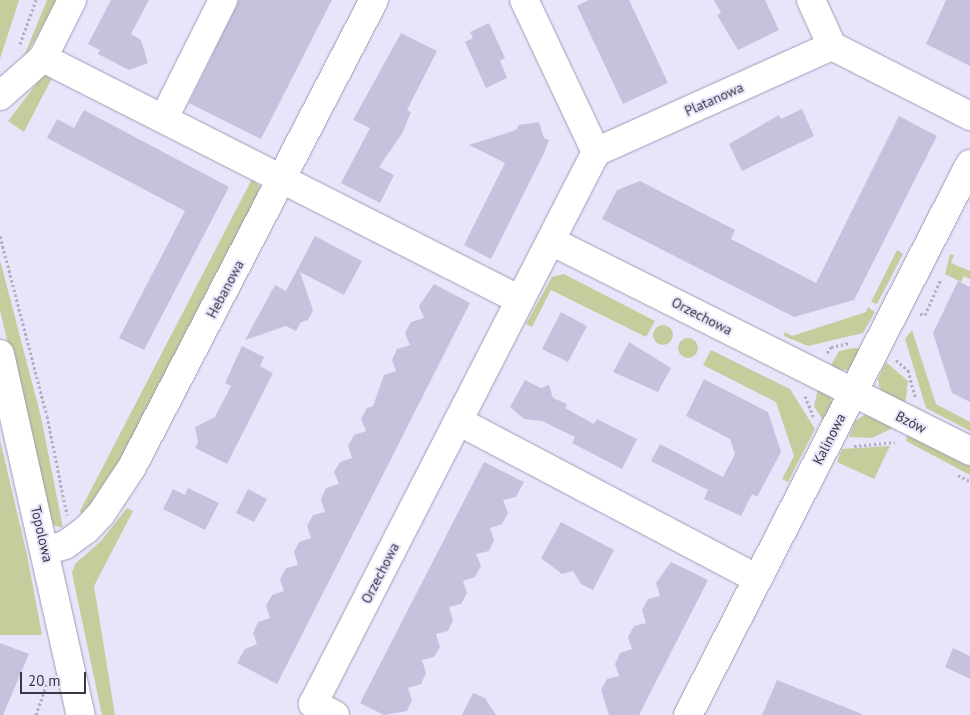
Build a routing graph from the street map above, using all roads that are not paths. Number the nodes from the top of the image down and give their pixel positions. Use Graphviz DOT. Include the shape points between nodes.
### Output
graph roads {
  1 [pos="72,0"];
  2 [pos="223,0"];
  3 [pos="374,0"];
  4 [pos="524,0"];
  5 [pos="811,0"];
  6 [pos="832,46"];
  7 [pos="43,58"];
  8 [pos="0,96"];
  9 [pos="970,116"];
  10 [pos="164,118"];
  11 [pos="596,152"];
  12 [pos="970,164"];
  13 [pos="282,179"];
  14 [pos="551,241"];
  15 [pos="520,300"];
  16 [pos="0,354"];
  17 [pos="852,392"];
  18 [pos="458,421"];
  19 [pos="970,451"];
  20 [pos="46,551"];
  21 [pos="758,579"];
  22 [pos="81,715"];
  23 [pos="335,715"];
  24 [pos="688,715"];
  1 -- 7 [label="street"];
  2 -- 10 [label="street"];
  3 -- 13 [label="street, Hebanowa"];
  4 -- 11 [label="street"];
  5 -- 6 [label="street"];
  6 -- 9 [label="street"];
  6 -- 11 [label="street, Platanowa"];
  7 -- 8 [label="street"];
  7 -- 10 [label="street"];
  10 -- 13 [label="street"];
  11 -- 14 [label="street, Orzechowa"];
  12 -- 17 [label="street, Kalinowa"];
  13 -- 15 [label="street"];
  13 -- 20 [label="street, Hebanowa" via="132,467 101,514 72,540"];
  14 -- 15 [label="street, Orzechowa"];
  14 -- 17 [label="street, Orzechowa"];
  15 -- 18 [label="street, Orzechowa"];
  16 -- 20 [label="street, Topolowa"];
  17 -- 19 [label="street, Bzów"];
  17 -- 21 [label="street, Kalinowa"];
  18 -- 21 [label="street"];
  18 -- 23 [label="street, Orzechowa" via="313,704"];
  20 -- 22 [label="street, Topolowa"];
  21 -- 24 [label="street, Kalinowa"];
}
